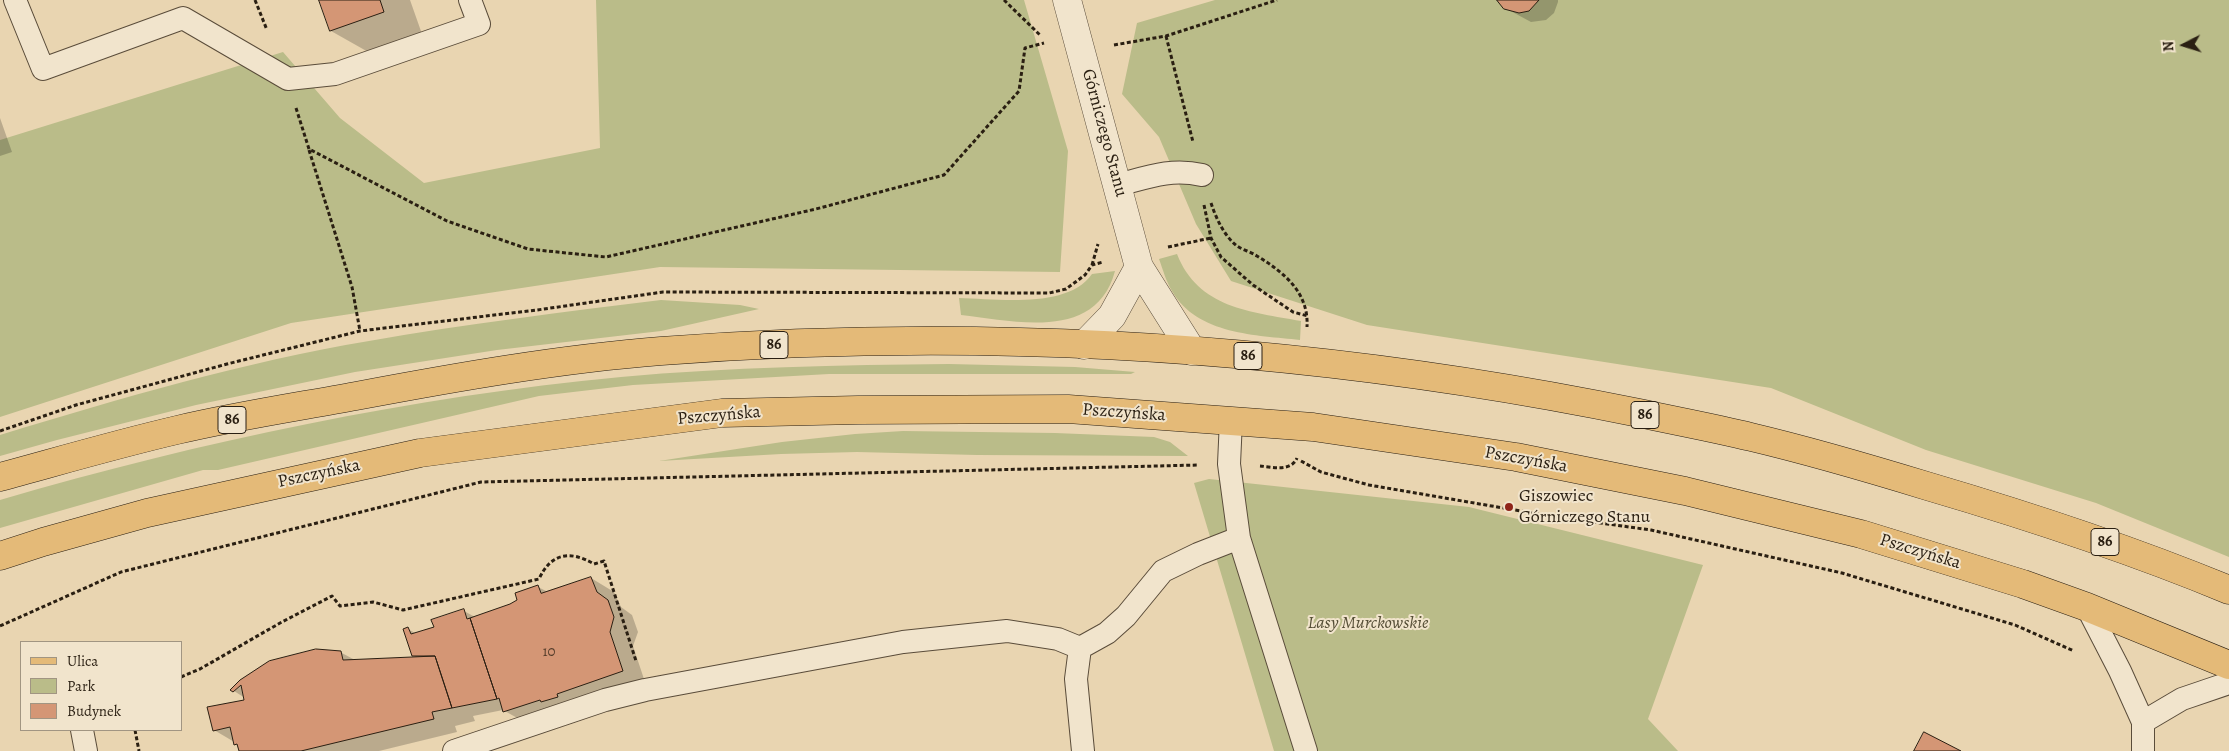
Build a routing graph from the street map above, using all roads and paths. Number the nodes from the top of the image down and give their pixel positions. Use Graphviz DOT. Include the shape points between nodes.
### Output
graph roads {
  1 [pos="15,0"];
  2 [pos="255,0"];
  3 [pos="470,0"];
  4 [pos="1004,0"];
  5 [pos="1066,0"];
  6 [pos="1277,0"];
  7 [pos="1166,36"];
  8 [pos="1081,52"];
  9 [pos="288,79"];
  10 [pos="309,149"];
  11 [pos="1202,175"];
  12 [pos="1118,185"];
  13 [pos="1211,238"];
  14 [pos="1138,260"];
  15 [pos="360,331"];
  16 [pos="1084,345"];
  17 [pos="1192,351"];
  18 [pos="1231,420"];
  19 [pos="0,431"];
  20 [pos="1229,464"];
  21 [pos="0,477"];
  22 [pos="1238,538"];
  23 [pos="43,542"];
  24 [pos="0,556"];
  25 [pos="0,574"];
  26 [pos="2229,590"];
  27 [pos="2087,607"];
  28 [pos="0,626"];
  29 [pos="1080,648"];
  30 [pos="2229,665"];
  31 [pos="2120,671"];
  32 [pos="182,676"];
  33 [pos="2229,683"];
  34 [pos="645,690"];
  35 [pos="2143,722"];
  36 [pos="82,731"];
  37 [pos="135,731"];
  38 [pos="86,751"];
  39 [pos="139,751"];
  40 [pos="454,751"];
  41 [pos="1082,751"];
  42 [pos="1306,751"];
  43 [pos="2143,751"];
  1 -- 9 [label="lane" via="43,69 183,18"];
  2 -- 9 [label="path"];
  3 -- 9 [label="lane" via="479,24 335,74"];
  4 -- 10 [label="path" via="1047,42 1025,48 1019,91 944,176 606,257 528,249 447,221"];
  5 -- 8 [label="street, Górniczego Stanu"];
  6 -- 7 [label="path"];
  7 -- 8 [label="path"];
  7 -- 11 [label="path"];
  8 -- 12 [label="street, Górniczego Stanu"];
  9 -- 10 [label="path"];
  10 -- 15 [label="path" via="352,286"];
  11 -- 12 [label="lane" via="1170,171"];
  11 -- 13 [label="path" via="1204,214"];
  11 -- 13 [label="path" via="1216,217 1235,245 1267,262 1296,288 1308,316 1293,312 1253,285 1222,257"];
  12 -- 14 [label="street, Górniczego Stanu"];
  13 -- 14 [label="path"];
  14 -- 15 [label="path" via="1092,265 1066,289 1049,293 662,292"];
  14 -- 16 [label="street" via="1112,316"];
  14 -- 17 [label="street, Górniczego Stanu"];
  15 -- 19 [label="path" via="76,405"];
  16 -- 17 [label="main road, 86"];
  16 -- 21 [label="main road, 86" via="986,341 815,342 591,358 466,375 181,429"];
  17 -- 26 [label="main road, 86" via="1305,360 1547,394 1747,436 1869,468 2062,527"];
  18 -- 20 [label="lane"];
  18 -- 23 [label="main road, Pszczyńska" via="1068,409 722,414 420,453 147,512"];
  18 -- 27 [label="main road, Pszczyńska" via="1306,426 1506,456 1685,491 1861,534"];
  20 -- 22 [label="lane"];
  20 -- 28 [label="path" via="481,482 121,572"];
  20 -- 31 [label="path" via="1288,467 1296,459 1321,472 1369,485 1651,530 1842,573 2015,625"];
  22 -- 29 [label="lane" via="1164,571 1126,616 1107,633"];
  22 -- 42 [label="lane"];
  23 -- 24 [label="main road, Pszczyńska"];
  23 -- 25 [label="main road"];
  27 -- 30 [label="main road, Pszczyńska"];
  27 -- 31 [label="lane"];
  29 -- 34 [label="lane" via="1058,639 1006,631 903,642"];
  29 -- 41 [label="lane" via="1076,679"];
  31 -- 35 [label="lane"];
  32 -- 34 [label="path" via="200,669 332,596 340,606 373,602 403,610 538,579 549,562 557,557 574,555 594,564 604,561"];
  33 -- 35 [label="lane" via="2182,699"];
  34 -- 40 [label="lane" via="605,700"];
  35 -- 43 [label="lane"];
  36 -- 38 [label="lane"];
  37 -- 39 [label="path"];
}
